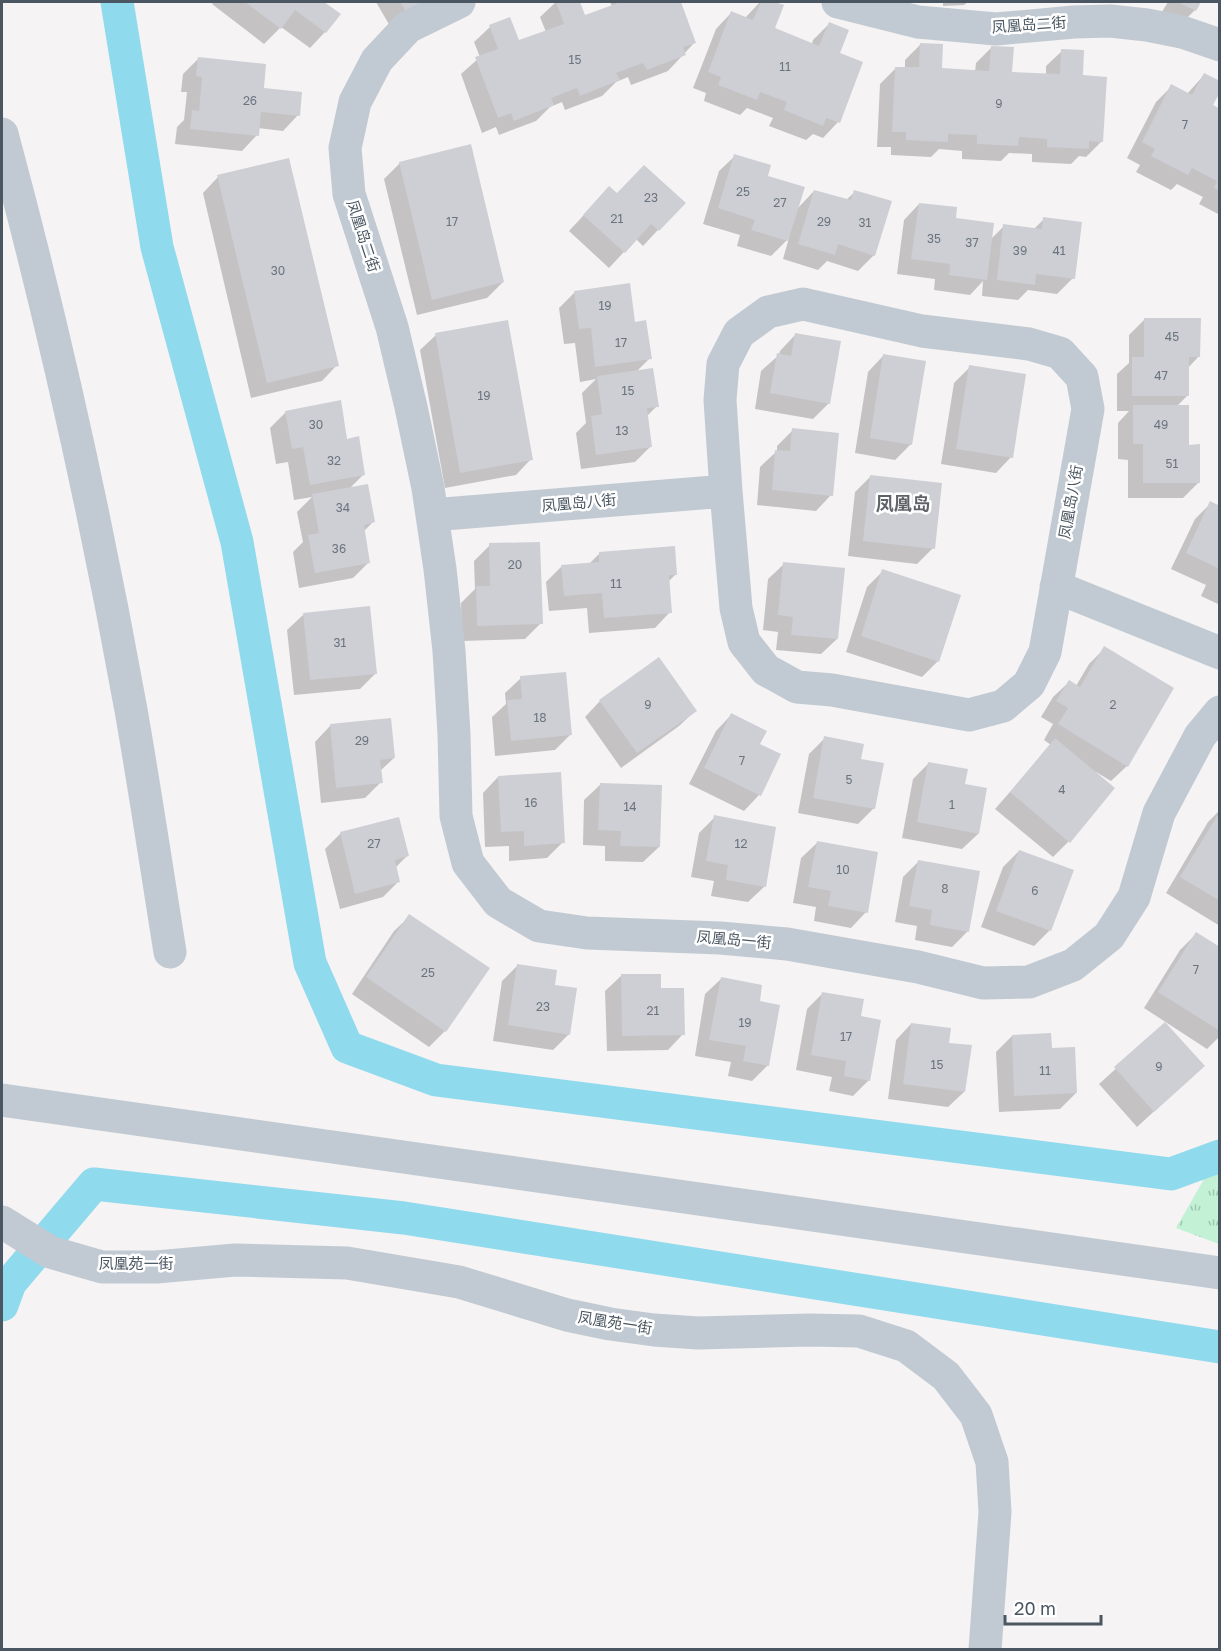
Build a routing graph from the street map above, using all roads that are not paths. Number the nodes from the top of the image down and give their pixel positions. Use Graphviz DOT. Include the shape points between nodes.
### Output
graph roads {
  1 [pos="459,2"];
  2 [pos="838,2"];
  3 [pos="1220,45"];
  4 [pos="2,134"];
  5 [pos="726,491"];
  6 [pos="432,515"];
  7 [pos="1056,587"];
  8 [pos="1220,653"];
  9 [pos="1220,712"];
  10 [pos="170,952"];
  11 [pos="2,1100"];
  12 [pos="2,1222"];
  13 [pos="1220,1273"];
  14 [pos="985,1650"];
  1 -- 6 [label="street, 凤凰岛二街" via="408,27 377,60 355,102 345,148 350,194 392,327"];
  2 -- 3 [label="street, 凤凰岛二街" via="918,22 996,29 1110,21 1147,25"];
  4 -- 10 [label="street" via="85,481 131,710"];
  5 -- 6 [label="street, 凤凰岛八街"];
  5 -- 7 [label="street, 凤凰岛八街" via="736,608 744,642 766,670 797,687 969,715 1003,706 1029,684 1045,652"];
  5 -- 7 [label="street, 凤凰岛八街" via="720,400 723,364 739,333 768,312 803,304 922,331 1029,344 1060,353 1082,377 1088,409"];
  6 -- 9 [label="street, 凤凰岛一街" via="449,651 456,816 468,863 498,902 539,926 587,933 787,944 853,954 983,983 1029,981 1073,965 1109,936 1134,897 1159,813 1200,736"];
  7 -- 8 [label="street"];
  11 -- 13 [label="street"];
  12 -- 14 [label="street, 凤凰苑一街" via="42,1247 102,1267 235,1260 347,1263 459,1282 610,1324 698,1333 859,1331 906,1346 946,1376 976,1416 992,1462 995,1512"];
}
